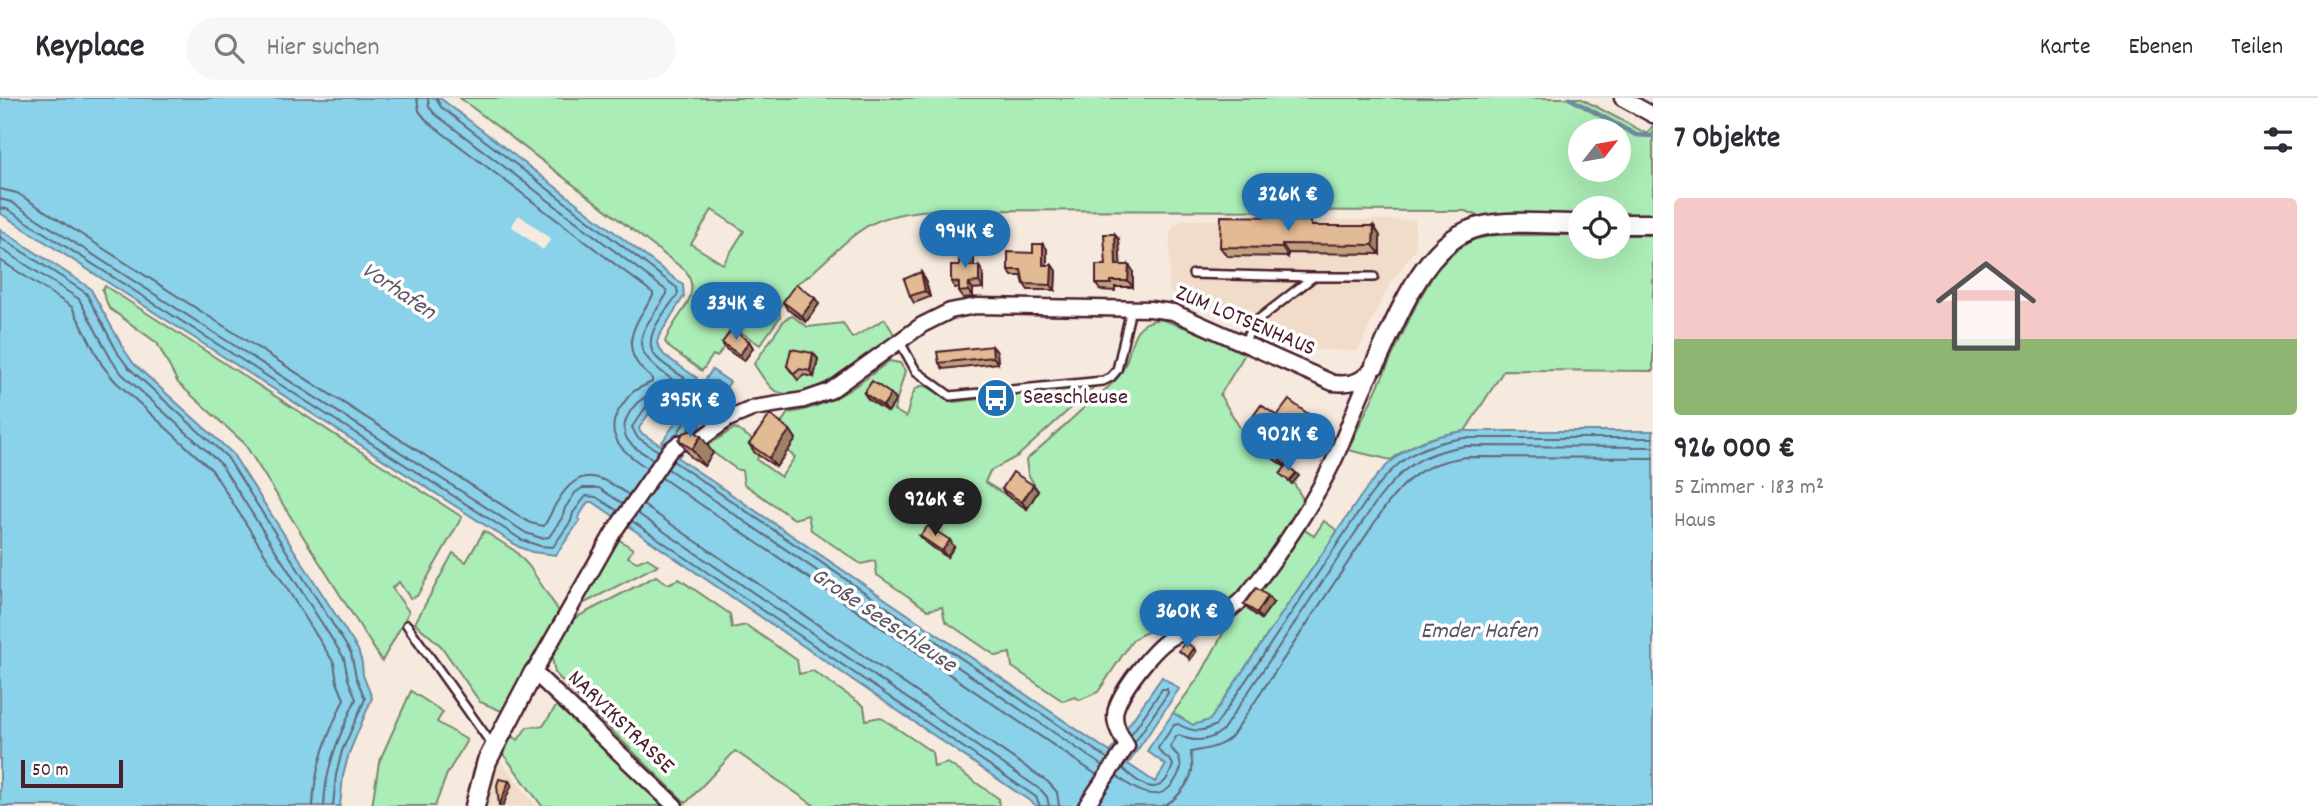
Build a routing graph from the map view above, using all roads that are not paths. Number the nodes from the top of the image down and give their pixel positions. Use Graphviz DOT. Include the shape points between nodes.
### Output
graph roads {
  1 [pos="1622,98"];
  2 [pos="1653,115"];
  3 [pos="1568,224"];
  4 [pos="1631,224"];
  5 [pos="1653,224"];
  6 [pos="1193,274"];
  7 [pos="1313,277"];
  8 [pos="1374,277"];
  9 [pos="1131,309"];
  10 [pos="900,341"];
  11 [pos="1244,344"];
  12 [pos="1374,365"];
  13 [pos="407,625"];
  14 [pos="534,672"];
  15 [pos="494,747"];
  16 [pos="475,806"];
  17 [pos="675,806"];
  18 [pos="1086,806"];
  1 -- 2 [label="street"];
  3 -- 12 [label="street" via="1483,226 1452,240 1428,264"];
  4 -- 5 [label="street"];
  6 -- 7 [label="lane"];
  7 -- 8 [label="lane"];
  7 -- 11 [label="lane" via="1254,323"];
  9 -- 10 [label="street, ZUM LOTSENHAUS" via="976,306 950,311"];
  9 -- 10 [label="lane" via="1117,370 1103,381 950,396 916,371"];
  9 -- 11 [label="street, ZUM LOTSENHAUS" via="1173,312"];
  10 -- 14 [label="street, ZUM LOTSENHAUS" via="830,391 743,412 699,440 672,447 620,523"];
  11 -- 12 [label="street, ZUM LOTSENHAUS" via="1333,383 1354,383"];
  12 -- 18 [label="street" via="1324,479 1250,592 1217,619 1173,637 1153,652 1118,704 1117,727 1128,746"];
  13 -- 15 [label="lane"];
  14 -- 15 [label="street"];
  14 -- 17 [label="street, NARVIKSTRASSE"];
  15 -- 16 [label="street"];
}
